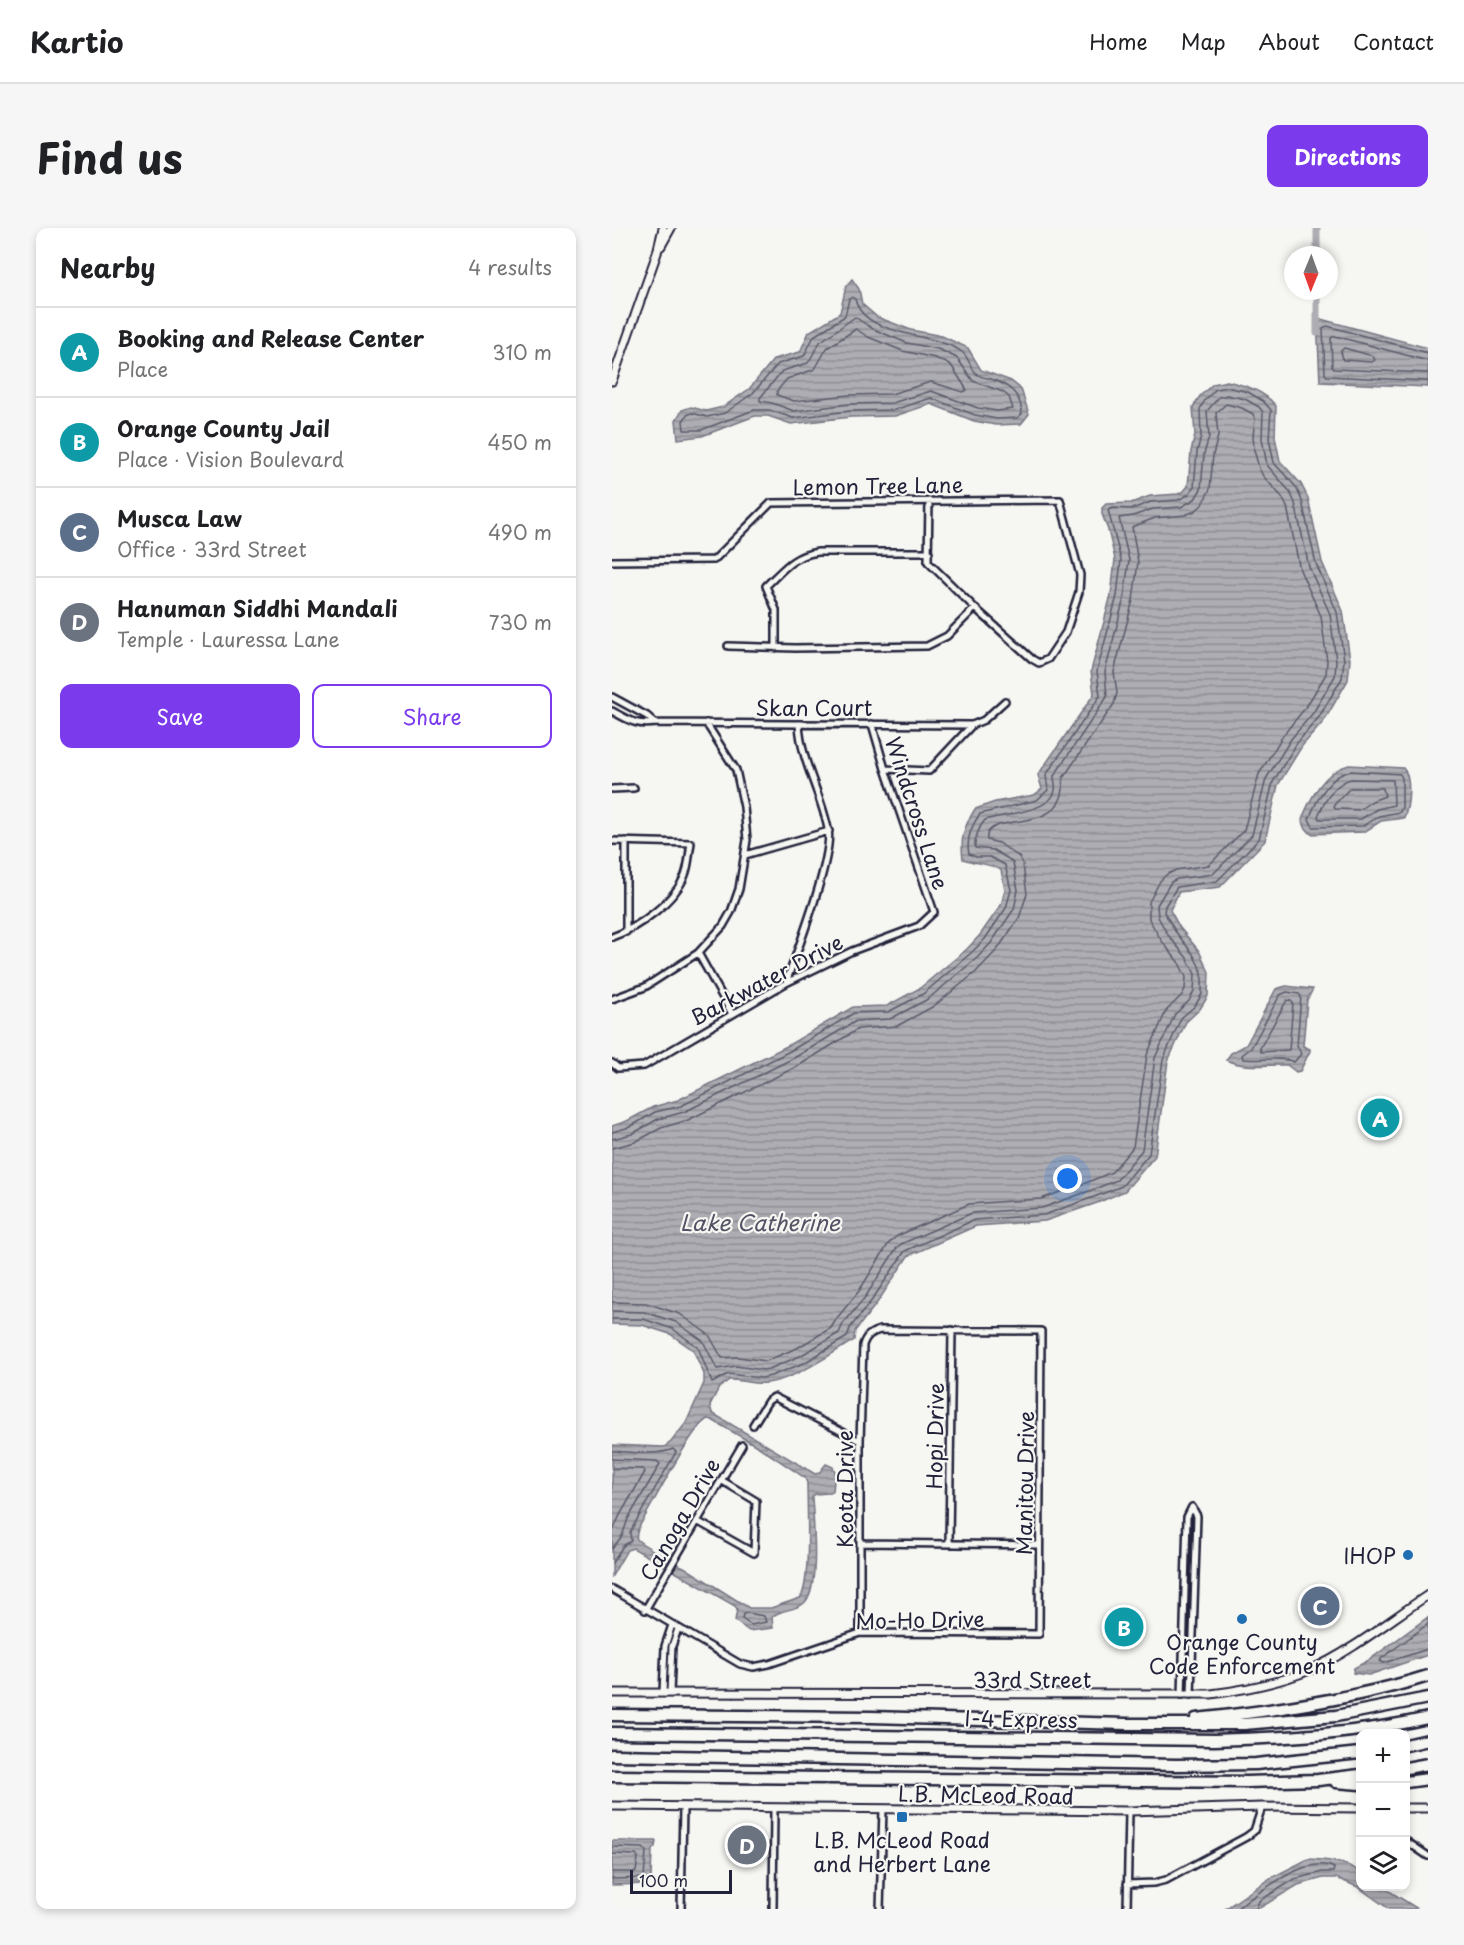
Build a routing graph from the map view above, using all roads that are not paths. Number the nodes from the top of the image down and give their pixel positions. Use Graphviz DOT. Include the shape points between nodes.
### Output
graph roads {
  1 [pos="663,228"];
  2 [pos="671,228"];
  3 [pos="657,253"];
  4 [pos="612,381"];
  5 [pos="929,501"];
  6 [pos="928,552"];
  7 [pos="612,561"];
  8 [pos="975,608"];
  9 [pos="728,646"];
  10 [pos="776,648"];
  11 [pos="612,697"];
  12 [pos="1005,701"];
  13 [pos="612,711"];
  14 [pos="656,723"];
  15 [pos="706,723"];
  16 [pos="799,724"];
  17 [pos="872,724"];
  18 [pos="972,725"];
  19 [pos="885,769"];
  20 [pos="634,788"];
  21 [pos="612,789"];
  22 [pos="829,831"];
  23 [pos="612,841"];
  24 [pos="626,841"];
  25 [pos="745,855"];
  26 [pos="934,912"];
  27 [pos="626,932"];
  28 [pos="612,937"];
  29 [pos="698,953"];
  30 [pos="786,982"];
  31 [pos="612,999"];
  32 [pos="732,1014"];
  33 [pos="612,1063"];
  34 [pos="952,1330"];
  35 [pos="753,1425"];
  36 [pos="860,1441"];
  37 [pos="741,1445"];
  38 [pos="721,1480"];
  39 [pos="697,1521"];
  40 [pos="860,1543"];
  41 [pos="949,1543"];
  42 [pos="1040,1545"];
  43 [pos="612,1589"];
  44 [pos="1428,1595"];
  45 [pos="645,1610"];
  46 [pos="672,1625"];
  47 [pos="678,1629"];
  48 [pos="860,1633"];
  49 [pos="1039,1634"];
  50 [pos="1428,1676"];
  51 [pos="612,1693"];
  52 [pos="666,1693"];
  53 [pos="1182,1695"];
  54 [pos="1191,1695"];
  55 [pos="1428,1698"];
  56 [pos="612,1715"];
  57 [pos="1428,1718"];
  58 [pos="1126,1724"];
  59 [pos="612,1733"];
  60 [pos="1428,1740"];
  61 [pos="1410,1744"];
  62 [pos="1356,1754"];
  63 [pos="612,1755"];
  64 [pos="1428,1764"];
  65 [pos="1410,1767"];
  66 [pos="1356,1775"];
  67 [pos="612,1776"];
  68 [pos="1428,1779"];
  69 [pos="1318,1780"];
  70 [pos="1410,1781"];
  71 [pos="1356,1784"];
  72 [pos="612,1806"];
  73 [pos="683,1807"];
  74 [pos="1262,1807"];
  75 [pos="774,1808"];
  76 [pos="1356,1808"];
  77 [pos="1410,1808"];
  78 [pos="883,1809"];
  79 [pos="1428,1809"];
  80 [pos="1130,1811"];
  81 [pos="1410,1845"];
  82 [pos="1428,1856"];
  83 [pos="1127,1884"];
  84 [pos="681,1909"];
  85 [pos="773,1909"];
  86 [pos="880,1909"];
  87 [pos="1127,1909"];
  1 -- 3 [label="street"];
  2 -- 3 [label="street"];
  3 -- 4 [label="street"];
  5 -- 6 [label="street"];
  5 -- 7 [label="street, Lemon Tree Lane" via="771,503 714,560"];
  5 -- 8 [label="street, Lemon Tree Lane" via="1060,500 1080,575 1066,632 1048,659 1039,663 1032,659"];
  6 -- 8 [label="street" via="928,562"];
  6 -- 10 [label="street" via="803,554 766,586 776,610"];
  8 -- 10 [label="street" via="947,636 927,646"];
  9 -- 10 [label="street"];
  11 -- 14 [label="street"];
  12 -- 18 [label="street" via="984,720"];
  13 -- 14 [label="street, Skan Court" via="635,723"];
  14 -- 15 [label="street, Skan Court"];
  15 -- 16 [label="street, Skan Court"];
  15 -- 25 [label="street" via="736,770 747,820"];
  16 -- 17 [label="street, Skan Court"];
  16 -- 22 [label="street" via="804,758"];
  17 -- 18 [label="street, Skan Court"];
  17 -- 19 [label="street, Windcross Lane"];
  18 -- 19 [label="street" via="929,771"];
  19 -- 26 [label="street, Windcross Lane"];
  20 -- 21 [label="street"];
  22 -- 25 [label="street"];
  22 -- 30 [label="street" via="823,871"];
  23 -- 24 [label="street"];
  24 -- 27 [label="street"];
  24 -- 27 [label="street" via="691,843 685,876 666,903"];
  25 -- 29 [label="street" via="731,912"];
  26 -- 30 [label="street, Barkwater Drive" via="919,926"];
  27 -- 28 [label="street"];
  29 -- 31 [label="street" via="645,987"];
  29 -- 32 [label="street"];
  30 -- 32 [label="street, Barkwater Drive"];
  32 -- 33 [label="street, Barkwater Drive" via="644,1066 618,1068"];
  34 -- 36 [label="street, Keota Drive" via="880,1330 868,1335 863,1345"];
  34 -- 41 [label="street, Hopi Drive"];
  34 -- 42 [label="street, Manitou Drive" via="1041,1331"];
  35 -- 36 [label="street" via="774,1397"];
  36 -- 40 [label="street, Keota Drive"];
  37 -- 38 [label="street, Canoga Drive"];
  38 -- 39 [label="street, Canoga Drive"];
  38 -- 39 [label="street" via="756,1501 754,1553"];
  39 -- 45 [label="street, Canoga Drive"];
  40 -- 41 [label="street"];
  40 -- 48 [label="street, Keota Drive"];
  41 -- 42 [label="street"];
  42 -- 49 [label="street, Manitou Drive"];
  43 -- 45 [label="street, Mo-Ho Drive"];
  44 -- 54 [label="street, 33rd Street" via="1313,1669 1249,1688"];
  45 -- 46 [label="street, Mo-Ho Drive"];
  46 -- 47 [label="street, Mo-Ho Drive"];
  46 -- 52 [label="street" via="665,1646"];
  47 -- 48 [label="street, Mo-Ho Drive" via="740,1664 753,1667"];
  47 -- 52 [label="street"];
  48 -- 49 [label="street, Mo-Ho Drive"];
  50 -- 58 [label="highway" via="1371,1692 1261,1712"];
  51 -- 52 [label="street, 33rd Street"];
  52 -- 53 [label="street, 33rd Street"];
  53 -- 54 [label="street, 33rd Street"];
  53 -- 54 [label="street" via="1187,1516 1192,1507 1197,1516"];
  55 -- 58 [label="highway" via="1359,1713 1273,1723"];
  56 -- 58 [label="highway"];
  57 -- 59 [label="highway, I-4 Express" via="1309,1736 1226,1740"];
  60 -- 61 [label="highway"];
  62 -- 63 [label="highway, I-4 Express" via="1256,1764 1176,1765"];
  64 -- 65 [label="highway"];
  66 -- 69 [label="highway"];
  67 -- 69 [label="highway"];
  68 -- 70 [label="highway"];
  69 -- 71 [label="highway"];
  72 -- 73 [label="street, L.B. McLeod Road"];
  73 -- 75 [label="street, L.B. McLeod Road"];
  73 -- 84 [label="street"];
  74 -- 76 [label="street, L.B. McLeod Road"];
  74 -- 80 [label="street, L.B. McLeod Road"];
  74 -- 83 [label="street" via="1254,1831 1246,1837 1166,1880"];
  75 -- 78 [label="street, L.B. McLeod Road"];
  75 -- 85 [label="street"];
  77 -- 79 [label="street"];
  78 -- 80 [label="street, L.B. McLeod Road"];
  78 -- 86 [label="street"];
  80 -- 83 [label="street"];
  81 -- 82 [label="street"];
  83 -- 87 [label="street"];
}
